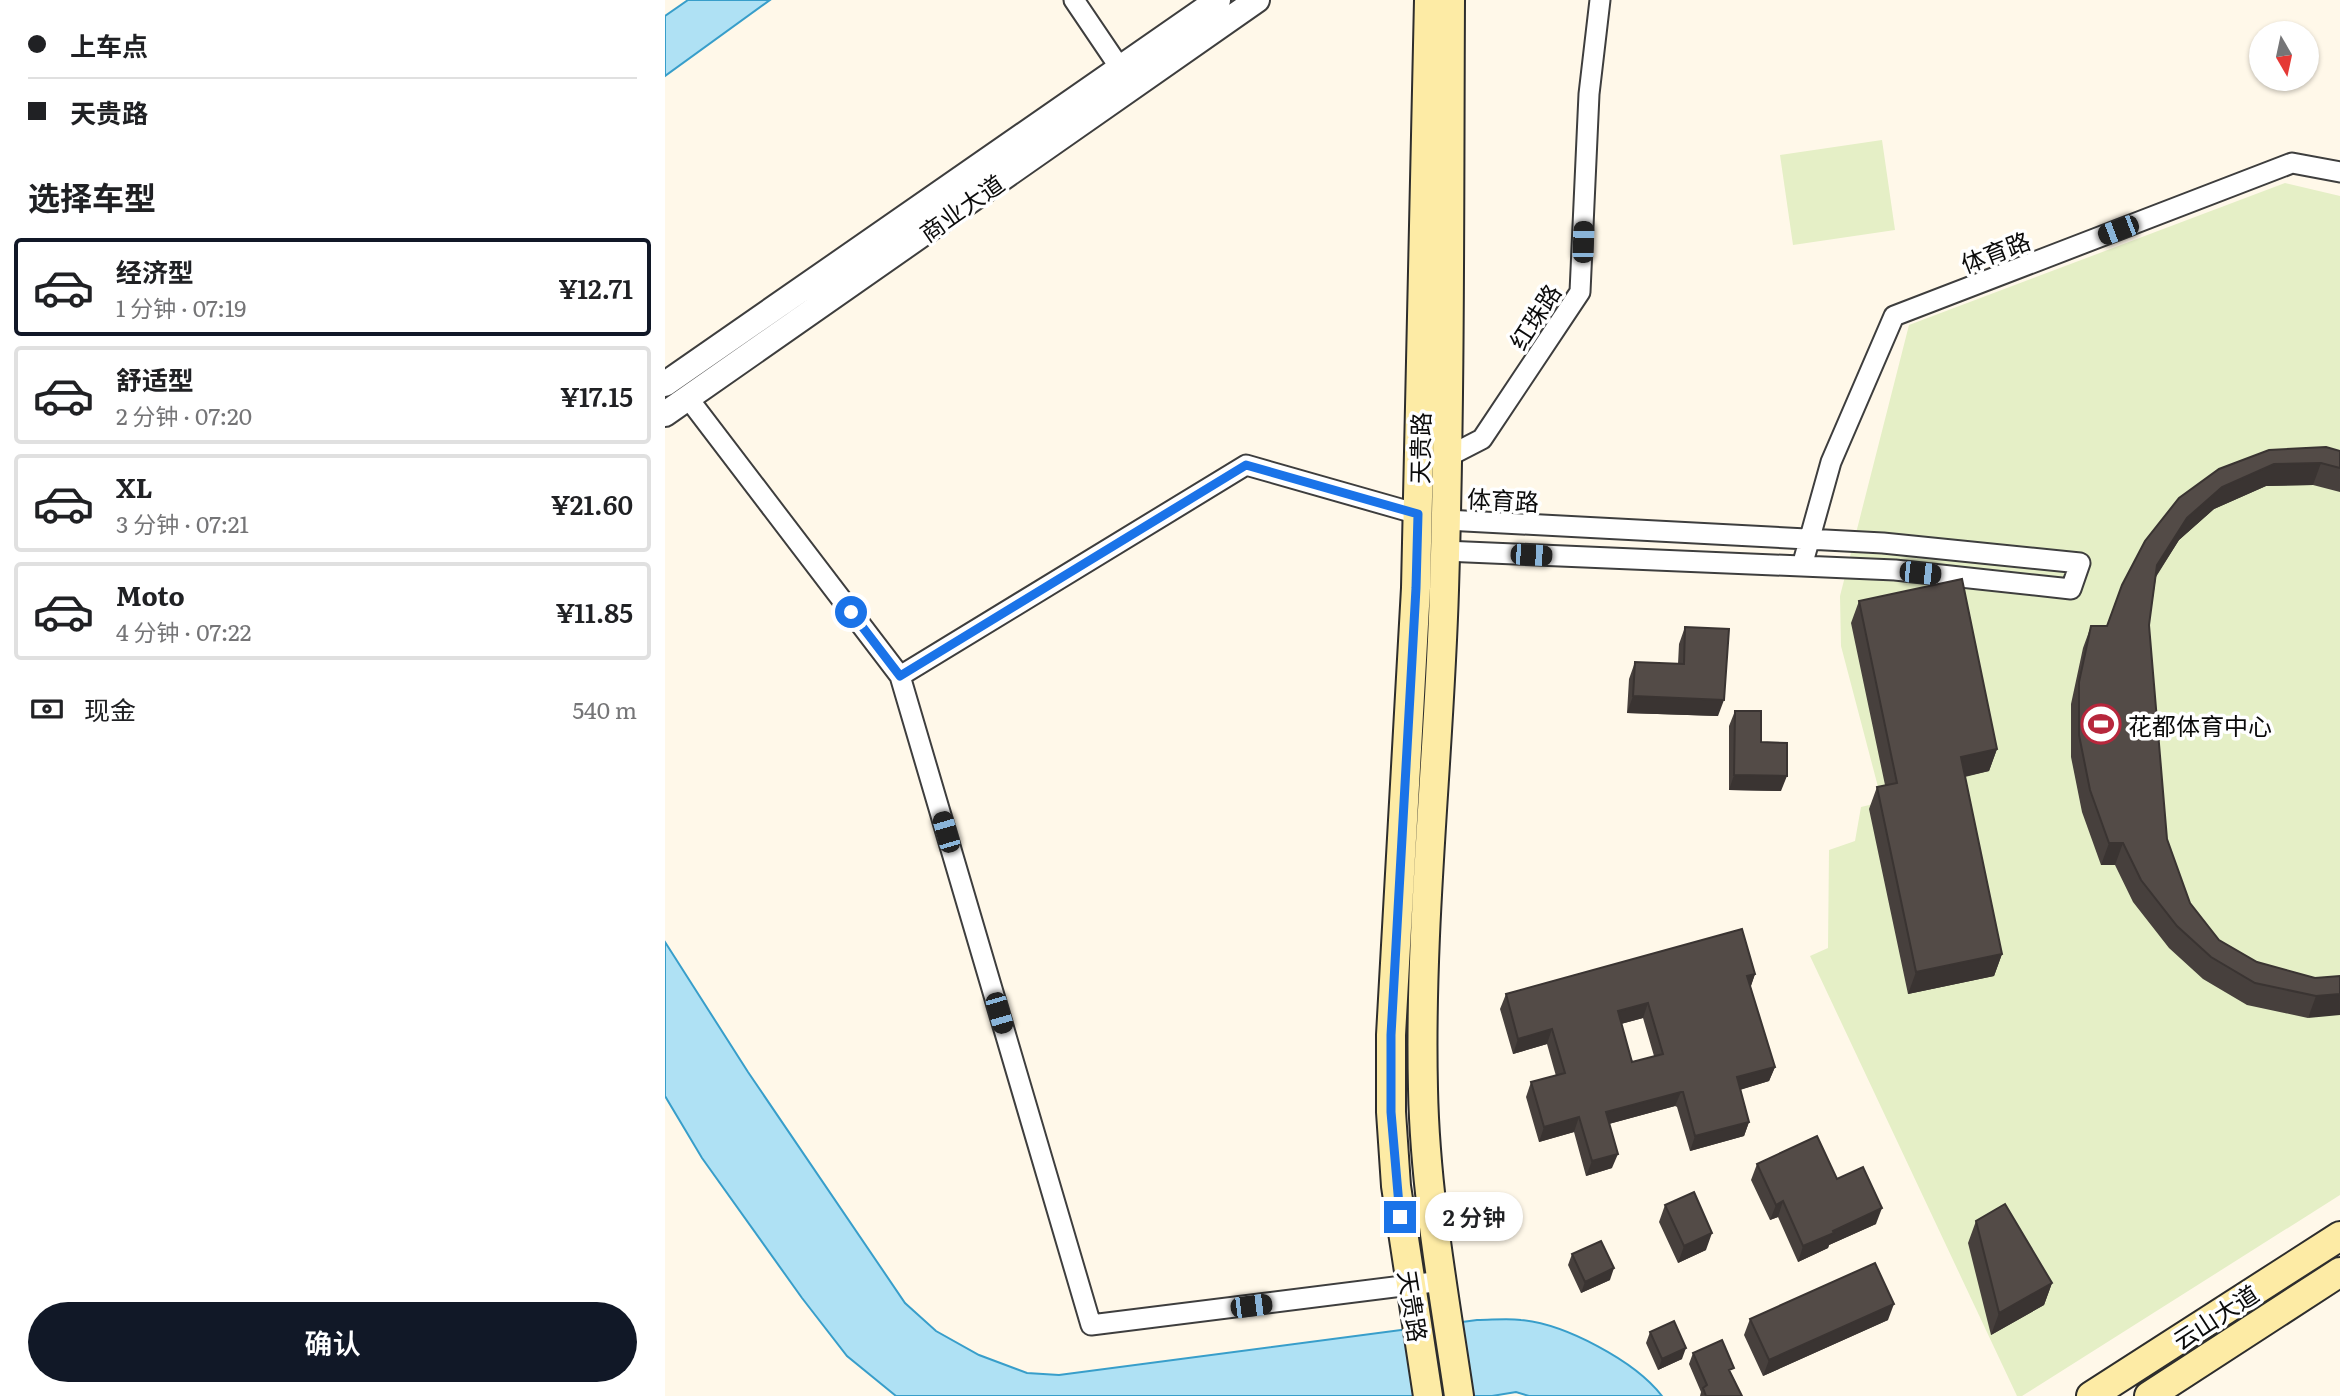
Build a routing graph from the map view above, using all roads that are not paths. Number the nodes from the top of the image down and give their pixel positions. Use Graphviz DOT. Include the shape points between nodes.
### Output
graph roads {
  1 [pos="1074,0"];
  2 [pos="1218,0"];
  3 [pos="1257,0"];
  4 [pos="1429,0"];
  5 [pos="1450,0"];
  6 [pos="1599,0"];
  7 [pos="1120,68"];
  8 [pos="2340,172"];
  9 [pos="665,384"];
  10 [pos="688,398"];
  11 [pos="665,414"];
  12 [pos="1447,457"];
  13 [pos="1418,514"];
  14 [pos="1446,520"];
  15 [pos="1810,539"];
  16 [pos="1444,551"];
  17 [pos="1802,566"];
  18 [pos="900,676"];
  19 [pos="2340,1236"];
  20 [pos="2340,1272"];
  21 [pos="1442,1281"];
  22 [pos="1411,1286"];
  23 [pos="1428,1396"];
  24 [pos="1459,1396"];
  25 [pos="2091,1396"];
  26 [pos="2149,1396"];
  1 -- 7 [label="street"];
  2 -- 7 [label="street, 商业大道"];
  3 -- 10 [label="street, 商业大道"];
  4 -- 13 [label="main road, 天贵路"];
  5 -- 12 [label="main road, 天贵路"];
  6 -- 12 [label="street, 红珠路" via="1588,94 1580,292 1482,439"];
  7 -- 9 [label="street, 商业大道"];
  8 -- 15 [label="street, 体育路" via="2292,163 1893,316 1831,462"];
  10 -- 11 [label="street, 商业大道"];
  10 -- 18 [label="street"];
  12 -- 14 [label="main road, 天贵路"];
  13 -- 18 [label="street" via="1246,465"];
  13 -- 22 [label="main road, 天贵路" via="1391,1035 1394,1163"];
  14 -- 15 [label="street, 体育路"];
  14 -- 16 [label="main road, 天贵路"];
  15 -- 17 [label="street, 体育路"];
  15 -- 17 [label="street, 体育路" via="2080,563 2071,589 1895,570"];
  16 -- 17 [label="street, 体育路"];
  16 -- 21 [label="main road, 天贵路" via="1423,1029 1425,1147"];
  18 -- 22 [label="street" via="1091,1325"];
  19 -- 25 [label="main road, 云山大道"];
  20 -- 26 [label="main road, 云山大道"];
  21 -- 22 [label="street"];
  21 -- 24 [label="main road, 天贵路"];
  22 -- 23 [label="main road, 天贵路"];
}
